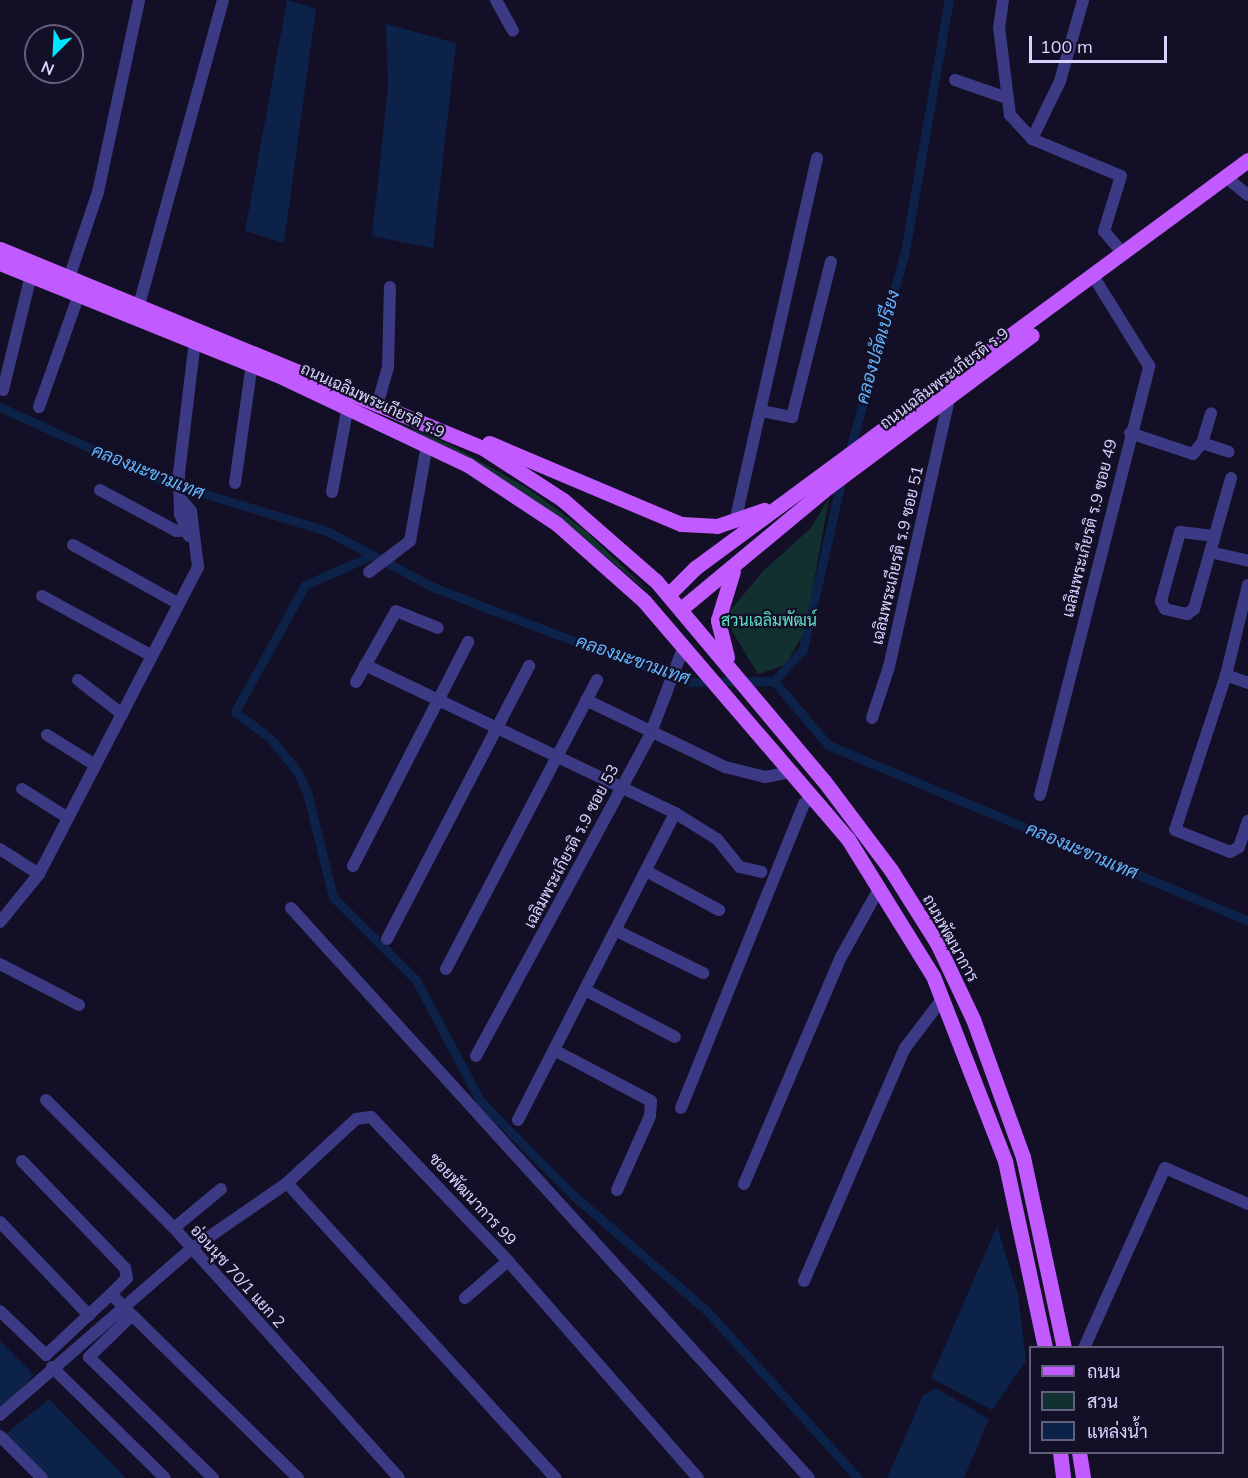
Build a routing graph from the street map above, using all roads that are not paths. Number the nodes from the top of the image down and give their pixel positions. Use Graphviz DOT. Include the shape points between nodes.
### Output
graph roads {
  1 [pos="139,0"];
  2 [pos="223,0"];
  3 [pos="496,0"];
  4 [pos="1002,0"];
  5 [pos="1083,0"];
  6 [pos="513,31"];
  7 [pos="954,80"];
  8 [pos="1004,97"];
  9 [pos="1032,139"];
  10 [pos="817,158"];
  11 [pos="1248,160"];
  12 [pos="1248,172"];
  13 [pos="1233,183"];
  14 [pos="1248,195"];
  15 [pos="0,249"];
  16 [pos="1123,254"];
  17 [pos="831,262"];
  18 [pos="0,263"];
  19 [pos="31,275"];
  20 [pos="1097,282"];
  21 [pos="71,286"];
  22 [pos="390,287"];
  23 [pos="139,305"];
  24 [pos="195,340"];
  25 [pos="252,364"];
  26 [pos="3,390"];
  27 [pos="949,398"];
  28 [pos="378,402"];
  29 [pos="39,406"];
  30 [pos="347,411"];
  31 [pos="761,411"];
  32 [pos="1211,413"];
  33 [pos="448,431"];
  34 [pos="1130,433"];
  35 [pos="1202,443"];
  36 [pos="427,445"];
  37 [pos="871,448"];
  38 [pos="1229,452"];
  39 [pos="1231,478"];
  40 [pos="235,483"];
  41 [pos="100,490"];
  42 [pos="332,492"];
  43 [pos="783,503"];
  44 [pos="735,522"];
  45 [pos="189,530"];
  46 [pos="1214,536"];
  47 [pos="74,544"];
  48 [pos="1210,552"];
  49 [pos="1248,561"];
  50 [pos="738,563"];
  51 [pos="369,572"];
  52 [pos="1248,585"];
  53 [pos="42,596"];
  54 [pos="644,601"];
  55 [pos="674,603"];
  56 [pos="179,604"];
  57 [pos="438,628"];
  58 [pos="468,642"];
  59 [pos="684,646"];
  60 [pos="150,656"];
  61 [pos="365,665"];
  62 [pos="529,666"];
  63 [pos="734,669"];
  64 [pos="1226,675"];
  65 [pos="78,680"];
  66 [pos="597,680"];
  67 [pos="357,682"];
  68 [pos="1248,683"];
  69 [pos="586,700"];
  70 [pos="440,701"];
  71 [pos="122,714"];
  72 [pos="872,718"];
  73 [pos="498,728"];
  74 [pos="47,735"];
  75 [pos="650,735"];
  76 [pos="558,756"];
  77 [pos="95,765"];
  78 [pos="791,772"];
  79 [pos="622,787"];
  80 [pos="22,789"];
  81 [pos="1040,795"];
  82 [pos="812,796"];
  83 [pos="675,813"];
  84 [pos="68,818"];
  85 [pos="1248,821"];
  86 [pos="0,849"];
  87 [pos="352,867"];
  88 [pos="646,871"];
  89 [pos="761,872"];
  90 [pos="39,874"];
  91 [pos="880,887"];
  92 [pos="291,908"];
  93 [pos="719,910"];
  94 [pos="1,918"];
  95 [pos="617,932"];
  96 [pos="387,939"];
  97 [pos="0,964"];
  98 [pos="446,969"];
  99 [pos="703,974"];
  100 [pos="587,991"];
  101 [pos="943,998"];
  102 [pos="79,1005"];
  103 [pos="675,1037"];
  104 [pos="556,1051"];
  105 [pos="476,1056"];
  106 [pos="46,1100"];
  107 [pos="681,1108"];
  108 [pos="518,1120"];
  109 [pos="22,1161"];
  110 [pos="287,1183"];
  111 [pos="744,1184"];
  112 [pos="221,1189"];
  113 [pos="617,1190"];
  114 [pos="1248,1204"];
  115 [pos="0,1222"];
  116 [pos="174,1228"];
  117 [pos="189,1250"];
  118 [pos="508,1261"];
  119 [pos="804,1281"];
  120 [pos="111,1294"];
  121 [pos="465,1298"];
  122 [pos="0,1311"];
  123 [pos="128,1311"];
  124 [pos="89,1315"];
  125 [pos="1045,1346"];
  126 [pos="1064,1346"];
  127 [pos="1084,1346"];
  128 [pos="52,1367"];
  129 [pos="0,1414"];
  130 [pos="0,1436"];
  131 [pos="1060,1454"];
  132 [pos="1079,1454"];
  133 [pos="42,1478"];
  134 [pos="165,1478"];
  135 [pos="213,1478"];
  136 [pos="298,1478"];
  137 [pos="399,1478"];
  138 [pos="555,1478"];
  139 [pos="698,1478"];
  140 [pos="809,1478"];
  141 [pos="1063,1478"];
  142 [pos="1083,1478"];
  1 -- 21 [label="street" via="98,192"];
  2 -- 23 [label="street"];
  3 -- 6 [label="street"];
  4 -- 8 [label="street"];
  5 -- 9 [label="street" via="1060,81"];
  7 -- 8 [label="street"];
  8 -- 9 [label="street" via="1013,121"];
  9 -- 16 [label="street" via="1121,176 1104,231"];
  10 -- 31 [label="street"];
  11 -- 16 [label="main road, ถนนเฉลิมพระเกียรติ ร.9"];
  12 -- 13 [label="main road, ถนนเฉลิมพระเกียรติ ร.9"];
  13 -- 14 [label="street"];
  13 -- 20 [label="main road, ถนนเฉลิมพระเกียรติ ร.9"];
  15 -- 21 [label="main road, ถนนเฉลิมพระเกียรติ ร.9"];
  16 -- 37 [label="main road, ถนนเฉลิมพระเกียรติ ร.9"];
  17 -- 31 [label="street" via="792,417"];
  18 -- 19 [label="main road, ถนนเฉลิมพระเกียรติ ร.9"];
  19 -- 21 [label="main road, ถนนเฉลิมพระเกียรติ ร.9"];
  19 -- 26 [label="street"];
  20 -- 27 [label="main road, ถนนเฉลิมพระเกียรติ ร.9"];
  20 -- 34 [label="street, เฉลิมพระเกียรติ ร.9 ซอย 49" via="1149,366"];
  21 -- 23 [label="main road, ถนนเฉลิมพระเกียรติ ร.9"];
  21 -- 24 [label="main road, ถนนเฉลิมพระเกียรติ ร.9"];
  21 -- 29 [label="street"];
  22 -- 28 [label="street" via="388,368"];
  23 -- 28 [label="main road, ถนนเฉลิมพระเกียรติ ร.9"];
  24 -- 25 [label="main road, ถนนเฉลิมพระเกียรติ ร.9"];
  24 -- 45 [label="street" via="179,473"];
  25 -- 30 [label="main road, ถนนเฉลิมพระเกียรติ ร.9"];
  25 -- 40 [label="street"];
  27 -- 37 [label="main road, ถนนเฉลิมพระเกียรติ ร.9"];
  27 -- 72 [label="street, เฉลิมพระเกียรติ ร.9 ซอย 51" via="889,668"];
  28 -- 33 [label="main road, ถนนเฉลิมพระเกียรติ ร.9"];
  30 -- 36 [label="main road, ถนนเฉลิมพระเกียรติ ร.9"];
  30 -- 42 [label="street"];
  31 -- 44 [label="street"];
  32 -- 35 [label="street"];
  33 -- 44 [label="main road" via="556,470 681,524 704,527"];
  33 -- 55 [label="main road, ถนนเฉลิมพระเกียรติ ร.9" via="563,500"];
  34 -- 35 [label="street" via="1193,454"];
  34 -- 81 [label="street, เฉลิมพระเกียรติ ร.9 ซอย 49"];
  35 -- 38 [label="street"];
  36 -- 51 [label="street" via="410,541"];
  36 -- 54 [label="main road, ถนนเฉลิมพระเกียรติ ร.9" via="522,498"];
  37 -- 43 [label="main road, ถนนเฉลิมพระเกียรติ ร.9"];
  37 -- 50 [label="main road, ถนนเฉลิมพระเกียรติ ร.9"];
  39 -- 46 [label="street"];
  41 -- 45 [label="street"];
  43 -- 44 [label="main road"];
  43 -- 55 [label="main road, ถนนเฉลิมพระเกียรติ ร.9" via="681,578"];
  45 -- 56 [label="street" via="198,550 198,567"];
  46 -- 48 [label="street"];
  46 -- 48 [label="street" via="1180,532 1161,601 1165,609 1191,614"];
  47 -- 56 [label="street"];
  48 -- 49 [label="street"];
  50 -- 55 [label="main road, ถนนเฉลิมพระเกียรติ ร.9"];
  50 -- 63 [label="main road" via="724,586 718,620"];
  52 -- 64 [label="street"];
  53 -- 60 [label="street"];
  54 -- 55 [label="main road"];
  54 -- 59 [label="main road, ถนนเฉลิมพระเกียรติ ร.9"];
  55 -- 59 [label="main road"];
  55 -- 63 [label="main road, ถนนพัฒนาการ"];
  56 -- 60 [label="street"];
  57 -- 61 [label="street" via="396,611"];
  58 -- 70 [label="street"];
  59 -- 75 [label="street, เฉลิมพระเกียรติ ร.9 ซอย 53"];
  59 -- 78 [label="main road, ถนนพัฒนาการ"];
  60 -- 71 [label="street"];
  61 -- 67 [label="street"];
  61 -- 70 [label="street"];
  62 -- 73 [label="street"];
  63 -- 126 [label="main road, ถนนพัฒนาการ" via="891,870 969,1010 1023,1157"];
  64 -- 68 [label="street"];
  64 -- 85 [label="street" via="1175,830 1230,852 1239,847"];
  65 -- 71 [label="street"];
  66 -- 69 [label="street"];
  69 -- 75 [label="street"];
  69 -- 76 [label="street"];
  70 -- 73 [label="street"];
  70 -- 87 [label="street"];
  71 -- 77 [label="street"];
  73 -- 76 [label="street"];
  73 -- 96 [label="street"];
  74 -- 77 [label="street"];
  75 -- 78 [label="street" via="748,774"];
  75 -- 79 [label="street, เฉลิมพระเกียรติ ร.9 ซอย 53"];
  76 -- 79 [label="street"];
  76 -- 98 [label="street"];
  77 -- 84 [label="street"];
  78 -- 82 [label="main road, ถนนพัฒนาการ"];
  79 -- 83 [label="street"];
  79 -- 105 [label="street, เฉลิมพระเกียรติ ร.9 ซอย 53"];
  80 -- 84 [label="street"];
  82 -- 91 [label="main road, ถนนพัฒนาการ"];
  82 -- 107 [label="street" via="804,804"];
  83 -- 88 [label="street"];
  83 -- 89 [label="street" via="717,839 740,867"];
  84 -- 90 [label="street"];
  86 -- 90 [label="street"];
  88 -- 93 [label="street"];
  88 -- 95 [label="street"];
  90 -- 94 [label="street"];
  91 -- 101 [label="main road, ถนนพัฒนาการ"];
  91 -- 111 [label="street" via="841,957"];
  92 -- 140 [label="street"];
  95 -- 99 [label="street"];
  95 -- 100 [label="street"];
  97 -- 102 [label="street"];
  100 -- 103 [label="street"];
  100 -- 104 [label="street"];
  101 -- 119 [label="street" via="905,1048"];
  101 -- 125 [label="main road, ถนนพัฒนาการ" via="1011,1180"];
  104 -- 108 [label="street"];
  104 -- 113 [label="street" via="651,1101 650,1116"];
  106 -- 116 [label="street, อ่อนนุช 70/1 แยก 2"];
  109 -- 120 [label="street" via="125,1268 128,1278"];
  110 -- 117 [label="street, ซอยพัฒนาการ 99"];
  110 -- 118 [label="street, ซอยพัฒนาการ 99" via="356,1119 372,1117"];
  110 -- 138 [label="street"];
  112 -- 116 [label="street"];
  114 -- 127 [label="street" via="1165,1168"];
  115 -- 124 [label="street"];
  116 -- 117 [label="street, อ่อนนุช 70/1 แยก 2"];
  117 -- 123 [label="street, ซอยพัฒนาการ 99"];
  117 -- 137 [label="street, อ่อนนุช 70/1 แยก 2"];
  118 -- 121 [label="street"];
  118 -- 139 [label="street, ซอยพัฒนาการ 99"];
  120 -- 123 [label="street"];
  120 -- 124 [label="street"];
  122 -- 124 [label="street" via="46,1355"];
  123 -- 128 [label="street"];
  123 -- 135 [label="street" via="89,1357"];
  123 -- 136 [label="street"];
  128 -- 129 [label="street"];
  128 -- 134 [label="street"];
  130 -- 133 [label="street"];
  131 -- 141 [label="main road"];
  132 -- 142 [label="main road"];
}
